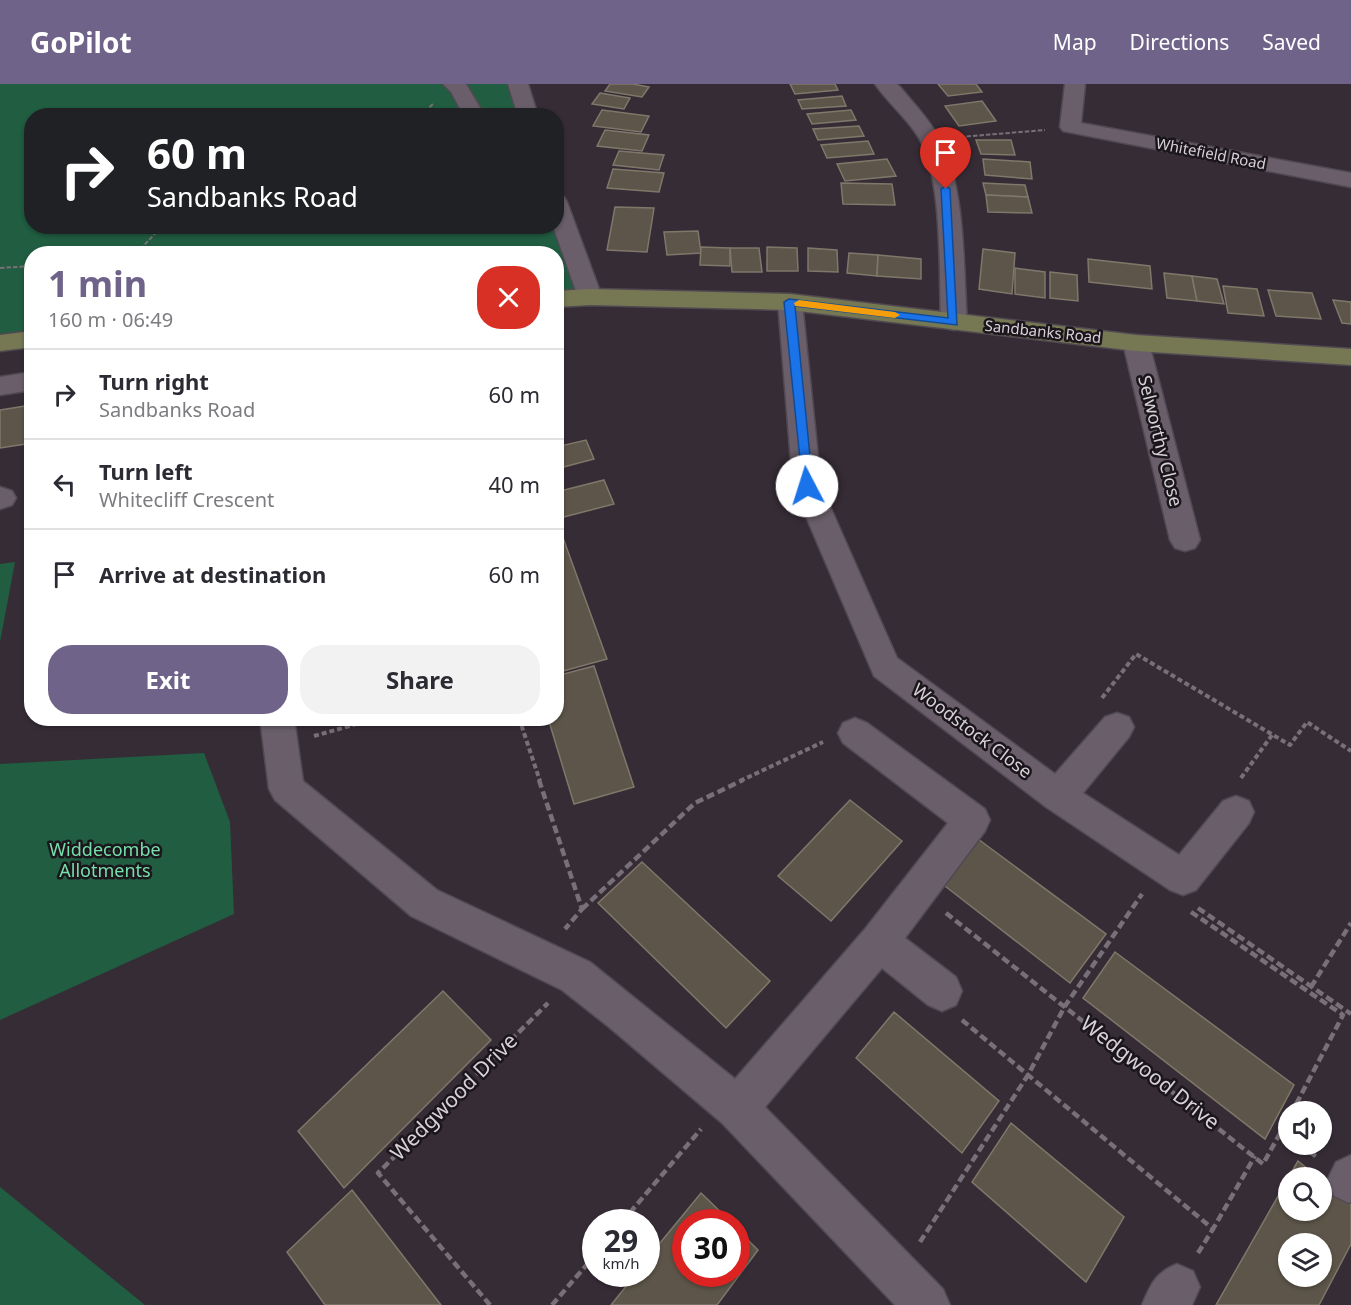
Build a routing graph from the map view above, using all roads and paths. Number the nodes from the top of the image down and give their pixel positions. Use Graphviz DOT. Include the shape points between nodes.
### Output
graph roads {
  1 [pos="453,84"];
  2 [pos="518,84"];
  3 [pos="885,84"];
  4 [pos="1075,84"];
  5 [pos="470,108"];
  6 [pos="526,108"];
  7 [pos="1029,132"];
  8 [pos="929,138"];
  9 [pos="1351,180"];
  10 [pos="564,224"];
  11 [pos="155,234"];
  12 [pos="143,246"];
  13 [pos="24,266"];
  14 [pos="0,268"];
  15 [pos="590,297"];
  16 [pos="564,299"];
  17 [pos="789,302"];
  18 [pos="954,322"];
  19 [pos="24,340"];
  20 [pos="0,343"];
  21 [pos="1136,343"];
  22 [pos="1351,357"];
  23 [pos="24,382"];
  24 [pos="0,386"];
  25 [pos="1185,540"];
  26 [pos="1136,654"];
  27 [pos="321,726"];
  28 [pos="522,726"];
  29 [pos="1116,727"];
  30 [pos="279,732"];
  31 [pos="855,733"];
  32 [pos="1272,735"];
  33 [pos="1351,751"];
  34 [pos="1058,796"];
  35 [pos="1236,812"];
  36 [pos="917,890"];
  37 [pos="1142,893"];
  38 [pos="1186,894"];
  39 [pos="582,909"];
  40 [pos="1351,923"];
  41 [pos="879,942"];
  42 [pos="542,958"];
  43 [pos="576,976"];
  44 [pos="1311,987"];
  45 [pos="942,991"];
  46 [pos="1065,1006"];
  47 [pos="1351,1014"];
  48 [pos="1028,1075"];
  49 [pos="1298,1101"];
  50 [pos="732,1104"];
  51 [pos="1278,1138"];
  52 [pos="1255,1156"];
  53 [pos="634,1209"];
  54 [pos="582,1270"];
  55 [pos="899,1275"];
  56 [pos="490,1305"];
  57 [pos="552,1305"];
  58 [pos="927,1305"];
  1 -- 5 [label="street"];
  2 -- 6 [label="street"];
  3 -- 8 [label="street"];
  4 -- 9 [label="street, Whitefield Road" via="1070,128"];
  7 -- 8 [label="path"];
  8 -- 18 [label="street" via="946,189"];
  10 -- 15 [label="street"];
  11 -- 12 [label="path"];
  13 -- 14 [label="path"];
  15 -- 16 [label="main road, Sandbanks Road"];
  15 -- 17 [label="main road, Sandbanks Road"];
  17 -- 18 [label="main road, Sandbanks Road"];
  17 -- 34 [label="street, Woodstock Close" via="807,486 885,667"];
  18 -- 21 [label="main road, Sandbanks Road"];
  19 -- 20 [label="main road"];
  21 -- 22 [label="main road, Sandbanks Road"];
  21 -- 25 [label="street, Selworthy Close"];
  23 -- 24 [label="street"];
  26 -- 32 [label="path"];
  27 -- 30 [label="path"];
  28 -- 39 [label="path"];
  29 -- 34 [label="street"];
  30 -- 42 [label="street" via="288,789 424,903"];
  31 -- 36 [label="street" via="972,820"];
  31 -- 39 [label="path" via="841,734 695,802"];
  32 -- 33 [label="path" via="1290,745 1307,722"];
  32 -- 35 [label="path" via="1230,793"];
  34 -- 38 [label="street, Woodstock Close"];
  35 -- 38 [label="street"];
  36 -- 41 [label="street"];
  36 -- 46 [label="path, Wedgwood Drive"];
  37 -- 46 [label="path"];
  38 -- 44 [label="path" via="1187,901"];
  38 -- 49 [label="path" via="1343,1016"];
  39 -- 42 [label="path"];
  40 -- 44 [label="path"];
  41 -- 45 [label="street"];
  41 -- 50 [label="street"];
  42 -- 43 [label="street"];
  43 -- 50 [label="street"];
  43 -- 56 [label="path, Wedgwood Drive" via="378,1173"];
  44 -- 47 [label="path"];
  45 -- 48 [label="path" via="955,1014"];
  46 -- 48 [label="path"];
  46 -- 52 [label="path, Wedgwood Drive"];
  48 -- 52 [label="path" via="1213,1229"];
  48 -- 55 [label="path"];
  50 -- 53 [label="path"];
  50 -- 55 [label="street"];
  51 -- 52 [label="path" via="1263,1164"];
  54 -- 57 [label="path"];
  55 -- 58 [label="street"];
}
